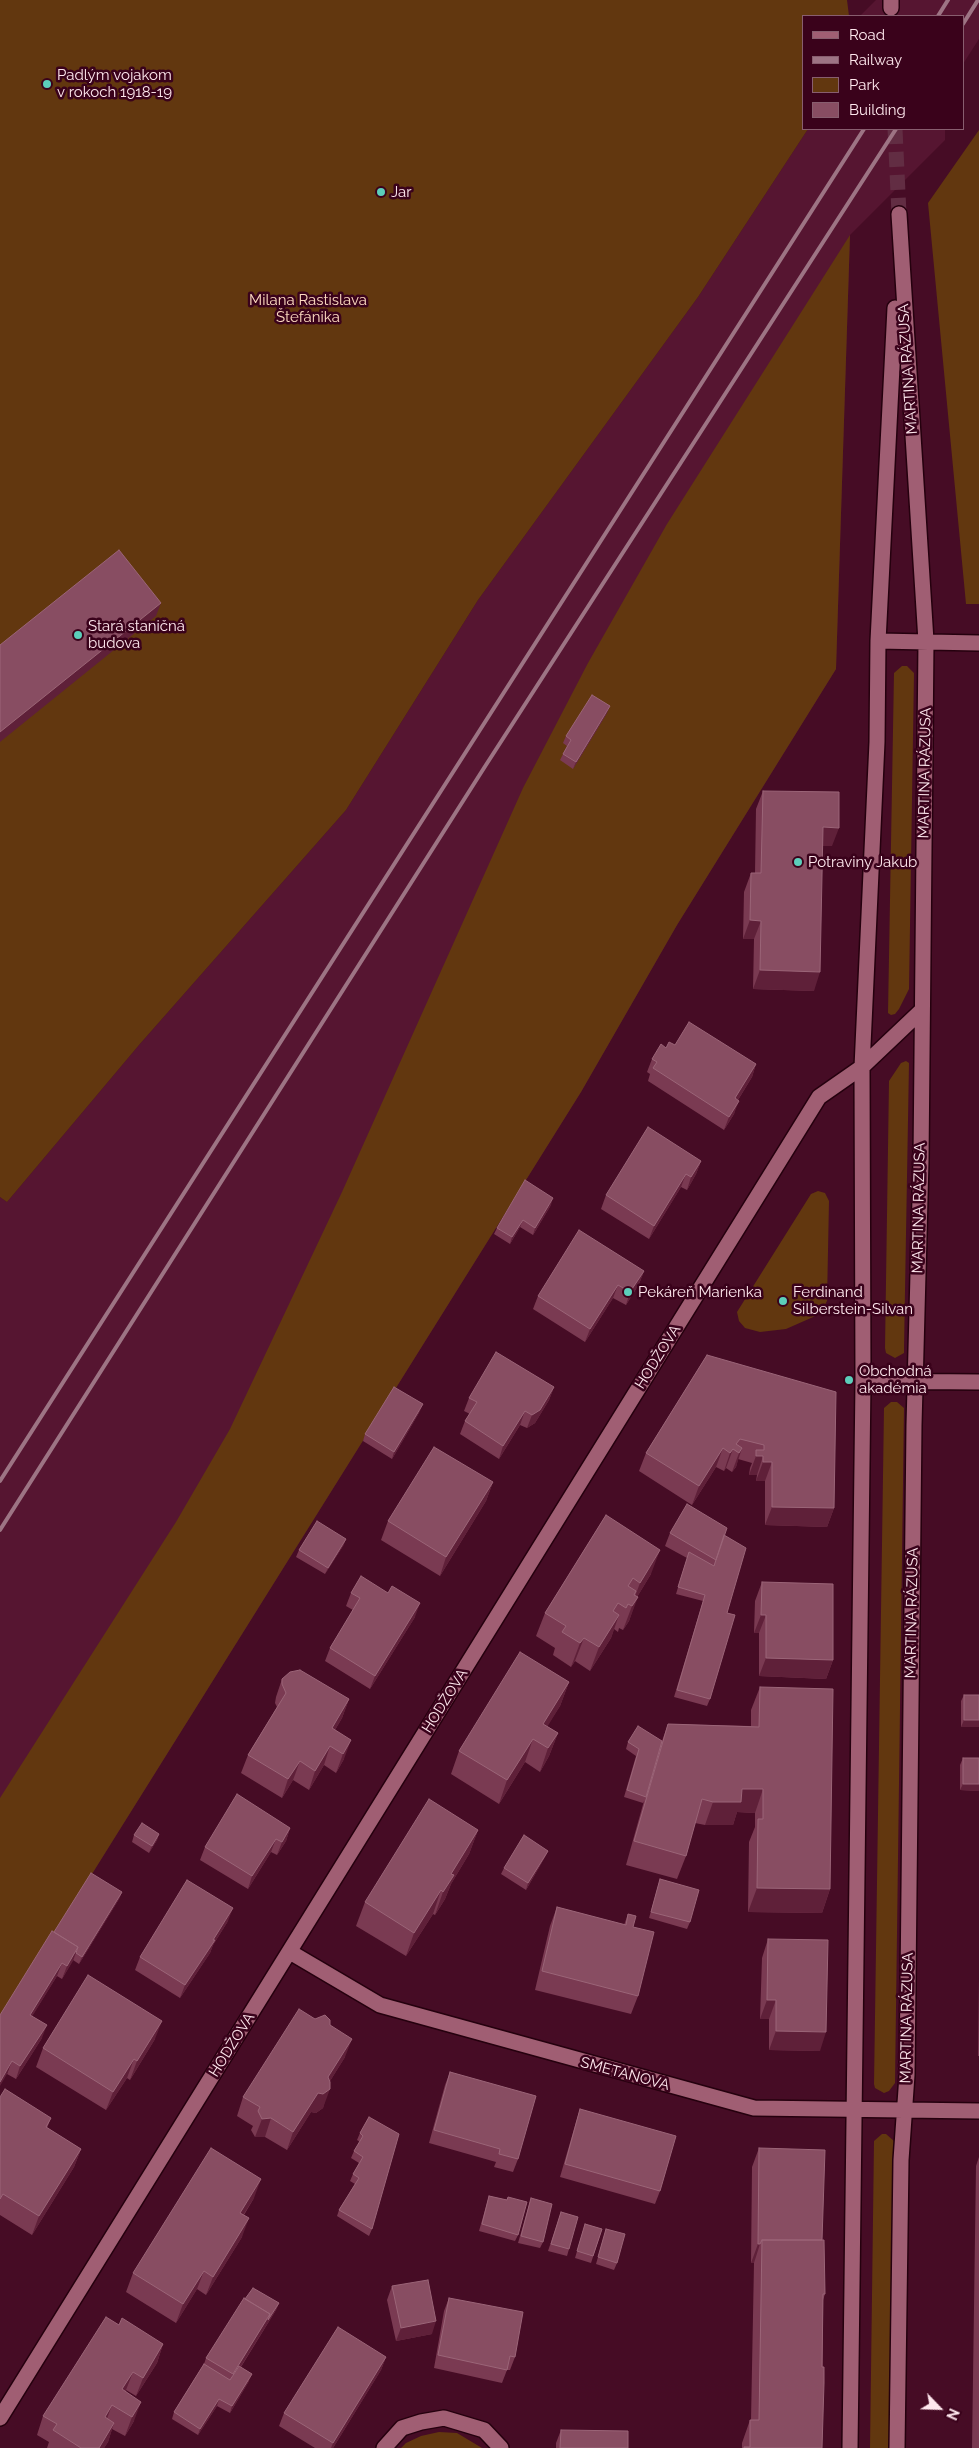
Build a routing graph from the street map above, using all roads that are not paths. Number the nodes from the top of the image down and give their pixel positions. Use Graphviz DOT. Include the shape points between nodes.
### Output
graph roads {
  1 [pos="898,214"];
  2 [pos="899,239"];
  3 [pos="878,640"];
  4 [pos="926,641"];
  5 [pos="979,643"];
  6 [pos="920,1011"];
  7 [pos="862,1067"];
  8 [pos="915,1380"];
  9 [pos="863,1381"];
  10 [pos="979,1382"];
  11 [pos="290,1952"];
  12 [pos="904,2109"];
  13 [pos="855,2110"];
  14 [pos="979,2111"];
  15 [pos="0,2418"];
  16 [pos="384,2448"];
  17 [pos="501,2448"];
  18 [pos="850,2448"];
  19 [pos="897,2448"];
  1 -- 2 [label="street, MARTINA RÁZUSA"];
  2 -- 3 [label="street, MARTINA RÁZUSA"];
  2 -- 4 [label="street, MARTINA RÁZUSA"];
  3 -- 4 [label="street"];
  3 -- 7 [label="street, MARTINA RÁZUSA" via="877,742"];
  4 -- 5 [label="street"];
  4 -- 6 [label="street, MARTINA RÁZUSA"];
  6 -- 7 [label="street, HODŽOVA"];
  6 -- 8 [label="street, MARTINA RÁZUSA" via="921,1160"];
  7 -- 9 [label="street, MARTINA RÁZUSA"];
  7 -- 11 [label="street, HODŽOVA" via="819,1097"];
  8 -- 9 [label="street"];
  8 -- 10 [label="street"];
  8 -- 12 [label="street, MARTINA RÁZUSA"];
  9 -- 13 [label="street, MARTINA RÁZUSA"];
  11 -- 13 [label="street, SMETANOVA" via="380,2006 506,2042 754,2108"];
  11 -- 15 [label="street, HODŽOVA"];
  12 -- 13 [label="street, SMETANOVA"];
  12 -- 14 [label="street, SMETANOVA"];
  12 -- 19 [label="street, MARTINA RÁZUSA"];
  13 -- 18 [label="street, MARTINA RÁZUSA"];
  16 -- 17 [label="street" via="402,2428 444,2418 484,2430"];
}
